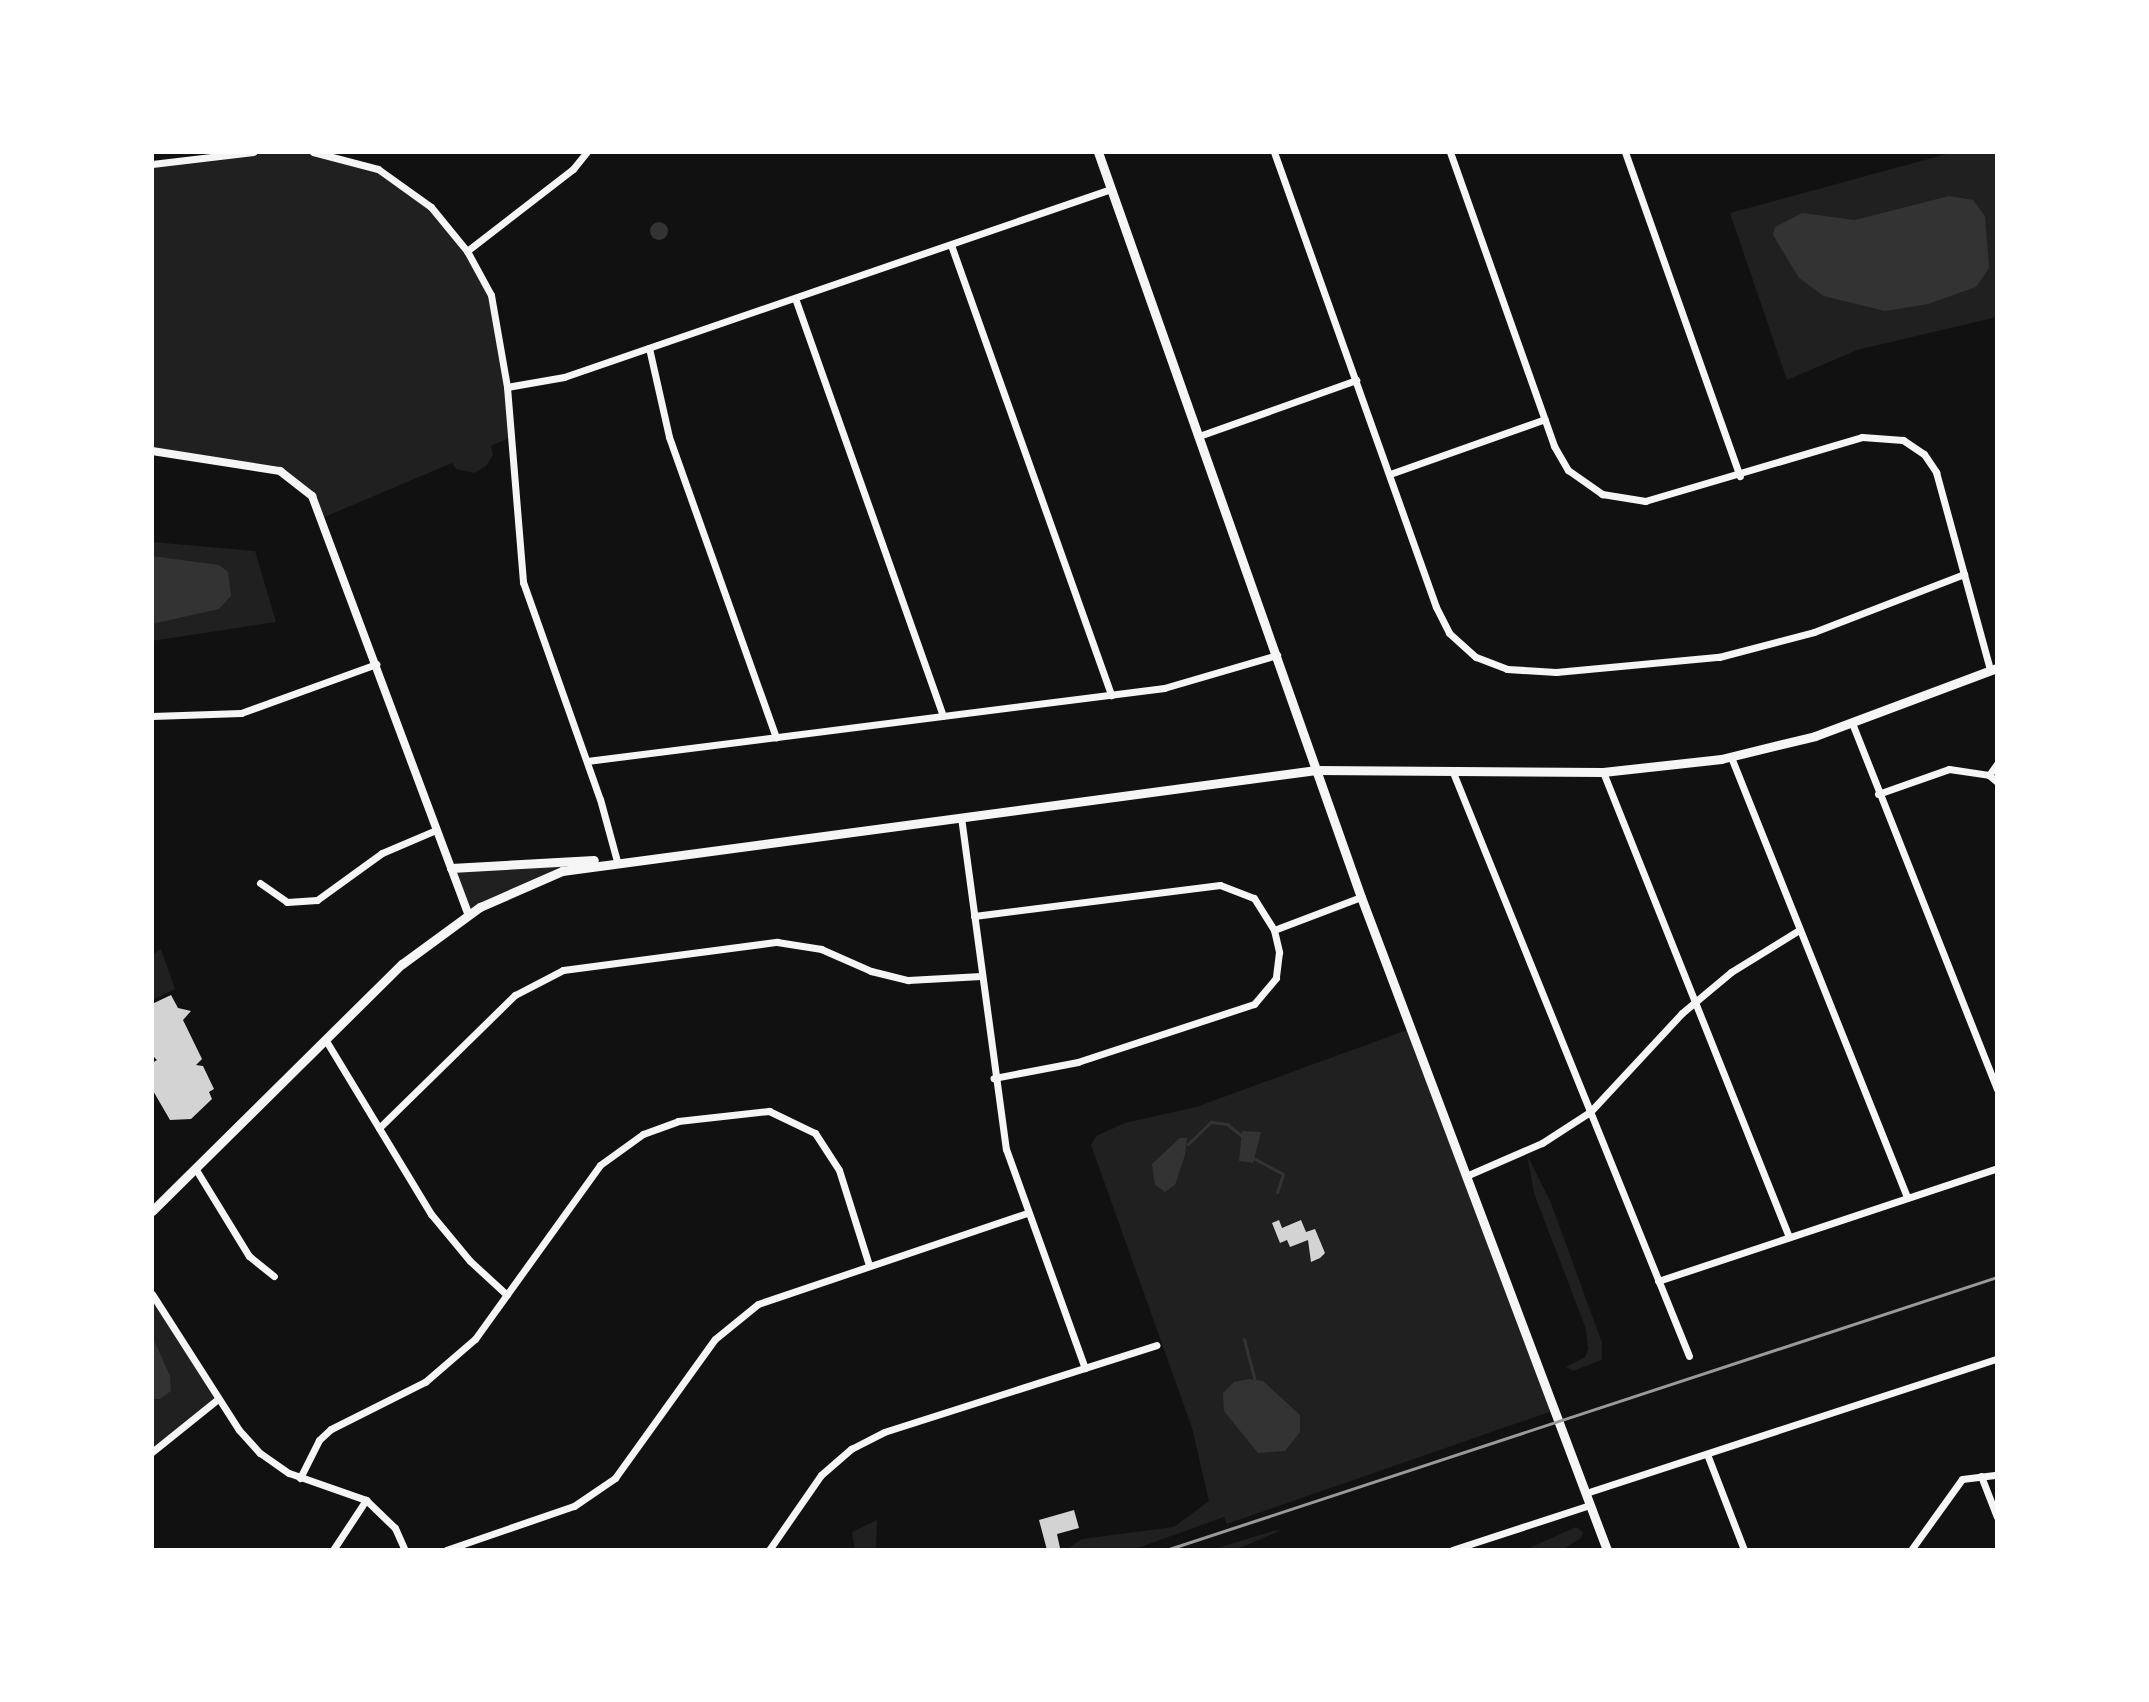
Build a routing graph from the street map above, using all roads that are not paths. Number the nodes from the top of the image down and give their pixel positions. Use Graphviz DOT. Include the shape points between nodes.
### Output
graph roads {
  1 [pos="253,152"];
  2 [pos="313,152"];
  3 [pos="366,152"];
  4 [pos="587,152"];
  5 [pos="1098,152"];
  6 [pos="1274,152"];
  7 [pos="1450,152"];
  8 [pos="1625,152"];
  9 [pos="226,154"];
  10 [pos="362,162"];
  11 [pos="152,164"];
  12 [pos="1111,189"];
  13 [pos="951,245"];
  14 [pos="467,251"];
  15 [pos="795,298"];
  16 [pos="649,348"];
  17 [pos="1356,380"];
  18 [pos="507,387"];
  19 [pos="1545,419"];
  20 [pos="1199,436"];
  21 [pos="152,451"];
  22 [pos="1390,474"];
  23 [pos="1740,476"];
  24 [pos="1964,574"];
  25 [pos="1277,655"];
  26 [pos="376,664"];
  27 [pos="1994,669"];
  28 [pos="1111,695"];
  29 [pos="152,716"];
  30 [pos="943,716"];
  31 [pos="1852,723"];
  32 [pos="776,737"];
  33 [pos="1731,757"];
  34 [pos="587,761"];
  35 [pos="1997,764"];
  36 [pos="1316,770"];
  37 [pos="1452,770"];
  38 [pos="1603,772"];
  39 [pos="1989,775"];
  40 [pos="1997,782"];
  41 [pos="1878,794"];
  42 [pos="961,817"];
  43 [pos="436,830"];
  44 [pos="617,861"];
  45 [pos="451,868"];
  46 [pos="260,883"];
  47 [pos="1361,897"];
  48 [pos="468,914"];
  49 [pos="974,916"];
  50 [pos="1274,930"];
  51 [pos="1799,930"];
  52 [pos="981,976"];
  53 [pos="1695,1003"];
  54 [pos="325,1039"];
  55 [pos="994,1078"];
  56 [pos="1997,1089"];
  57 [pos="1590,1112"];
  58 [pos="379,1128"];
  59 [pos="195,1168"];
  60 [pos="1997,1168"];
  61 [pos="1466,1176"];
  62 [pos="1907,1196"];
  63 [pos="152,1211"];
  64 [pos="1027,1213"];
  65 [pos="1789,1236"];
  66 [pos="869,1265"];
  67 [pos="274,1276"];
  68 [pos="1658,1281"];
  69 [pos="152,1294"];
  70 [pos="507,1295"];
  71 [pos="1156,1345"];
  72 [pos="1689,1356"];
  73 [pos="1997,1359"];
  74 [pos="1085,1368"];
  75 [pos="218,1399"];
  76 [pos="152,1452"];
  77 [pos="1707,1454"];
  78 [pos="1997,1475"];
  79 [pos="1981,1476"];
  80 [pos="300,1478"];
  81 [pos="1586,1493"];
  82 [pos="366,1500"];
  83 [pos="1590,1505"];
  84 [pos="1997,1517"];
  85 [pos="333,1550"];
  86 [pos="405,1550"];
  87 [pos="446,1550"];
  88 [pos="769,1550"];
  89 [pos="1452,1550"];
  90 [pos="1607,1550"];
  91 [pos="1744,1550"];
  92 [pos="1911,1550"];
  1 -- 9 [label="street"];
  2 -- 10 [label="street"];
  3 -- 10 [label="street"];
  4 -- 14 [label="street" via="573,169"];
  5 -- 12 [label="main road"];
  6 -- 17 [label="street"];
  7 -- 19 [label="street"];
  8 -- 23 [label="street"];
  9 -- 11 [label="street"];
  10 -- 14 [label="street" via="399,181 431,207"];
  12 -- 13 [label="street"];
  12 -- 20 [label="main road"];
  13 -- 15 [label="street"];
  13 -- 28 [label="street"];
  14 -- 18 [label="street" via="499,318"];
  15 -- 16 [label="street"];
  15 -- 30 [label="street"];
  16 -- 18 [label="street" via="564,377"];
  16 -- 32 [label="street" via="669,437"];
  17 -- 20 [label="street"];
  17 -- 22 [label="street"];
  18 -- 34 [label="street" via="523,582"];
  19 -- 22 [label="street"];
  19 -- 23 [label="street" via="1568,470 1584,485 1612,497 1645,501"];
  20 -- 25 [label="main road"];
  21 -- 26 [label="street" via="270,469 296,480 322,518"];
  22 -- 24 [label="street" via="1449,633 1476,657 1507,669 1612,670 1719,657 1814,632"];
  23 -- 24 [label="street" via="1862,437 1903,440 1924,454 1936,472"];
  24 -- 27 [label="street"];
  25 -- 28 [label="street" via="1193,683"];
  25 -- 36 [label="main road"];
  26 -- 29 [label="street" via="241,713"];
  26 -- 43 [label="street"];
  27 -- 31 [label="main road"];
  28 -- 30 [label="street"];
  30 -- 32 [label="street"];
  31 -- 33 [label="main road"];
  31 -- 41 [label="street"];
  32 -- 34 [label="street"];
  33 -- 38 [label="main road"];
  33 -- 51 [label="street"];
  34 -- 44 [label="street"];
  35 -- 39 [label="street"];
  36 -- 37 [label="main road"];
  36 -- 42 [label="main road"];
  36 -- 47 [label="main road"];
  37 -- 38 [label="main road"];
  37 -- 57 [label="street"];
  38 -- 53 [label="street"];
  39 -- 40 [label="street"];
  39 -- 41 [label="street" via="1949,769"];
  41 -- 56 [label="street"];
  42 -- 44 [label="main road"];
  42 -- 49 [label="street"];
  43 -- 45 [label="street"];
  43 -- 46 [label="street" via="382,853 317,900 287,902"];
  44 -- 45 [label="main road"];
  44 -- 48 [label="main road" via="539,879"];
  45 -- 48 [label="street"];
  47 -- 50 [label="street"];
  47 -- 61 [label="main road"];
  48 -- 54 [label="main road" via="402,964"];
  49 -- 50 [label="street" via="1220,885 1254,898"];
  49 -- 52 [label="street"];
  50 -- 55 [label="street" via="1278,969 1270,989 1254,1004 1078,1062"];
  51 -- 53 [label="street" via="1731,972"];
  51 -- 62 [label="street"];
  52 -- 55 [label="street"];
  52 -- 58 [label="street" via="908,980 821,949 777,942 563,970 515,995"];
  53 -- 57 [label="street"];
  53 -- 65 [label="street"];
  54 -- 58 [label="street"];
  54 -- 59 [label="main road"];
  55 -- 64 [label="street" via="1006,1149"];
  57 -- 61 [label="street" via="1542,1143"];
  57 -- 68 [label="street"];
  58 -- 70 [label="street" via="450,1240"];
  59 -- 63 [label="main road"];
  59 -- 67 [label="street" via="249,1256"];
  60 -- 62 [label="street"];
  61 -- 81 [label="main road"];
  62 -- 65 [label="street"];
  64 -- 66 [label="street"];
  64 -- 74 [label="street"];
  65 -- 68 [label="street"];
  66 -- 70 [label="street" via="828,1148 792,1118 751,1110 678,1121 622,1147 586,1181"];
  66 -- 87 [label="street" via="782,1294 728,1326 631,1459 592,1496 550,1516"];
  68 -- 72 [label="street"];
  69 -- 75 [label="street"];
  70 -- 80 [label="street" via="450,1364 331,1429 312,1451"];
  71 -- 74 [label="street"];
  73 -- 77 [label="street"];
  74 -- 88 [label="street" via="884,1432 851,1449 821,1475"];
  75 -- 76 [label="street"];
  75 -- 80 [label="street" via="260,1453"];
  77 -- 81 [label="street"];
  77 -- 91 [label="street"];
  78 -- 79 [label="street"];
  79 -- 84 [label="street"];
  79 -- 92 [label="street" via="1954,1486"];
  80 -- 82 [label="street"];
  81 -- 83 [label="main road"];
  82 -- 85 [label="street"];
  82 -- 86 [label="street" via="395,1528"];
  83 -- 89 [label="street"];
  83 -- 90 [label="main road"];
}
